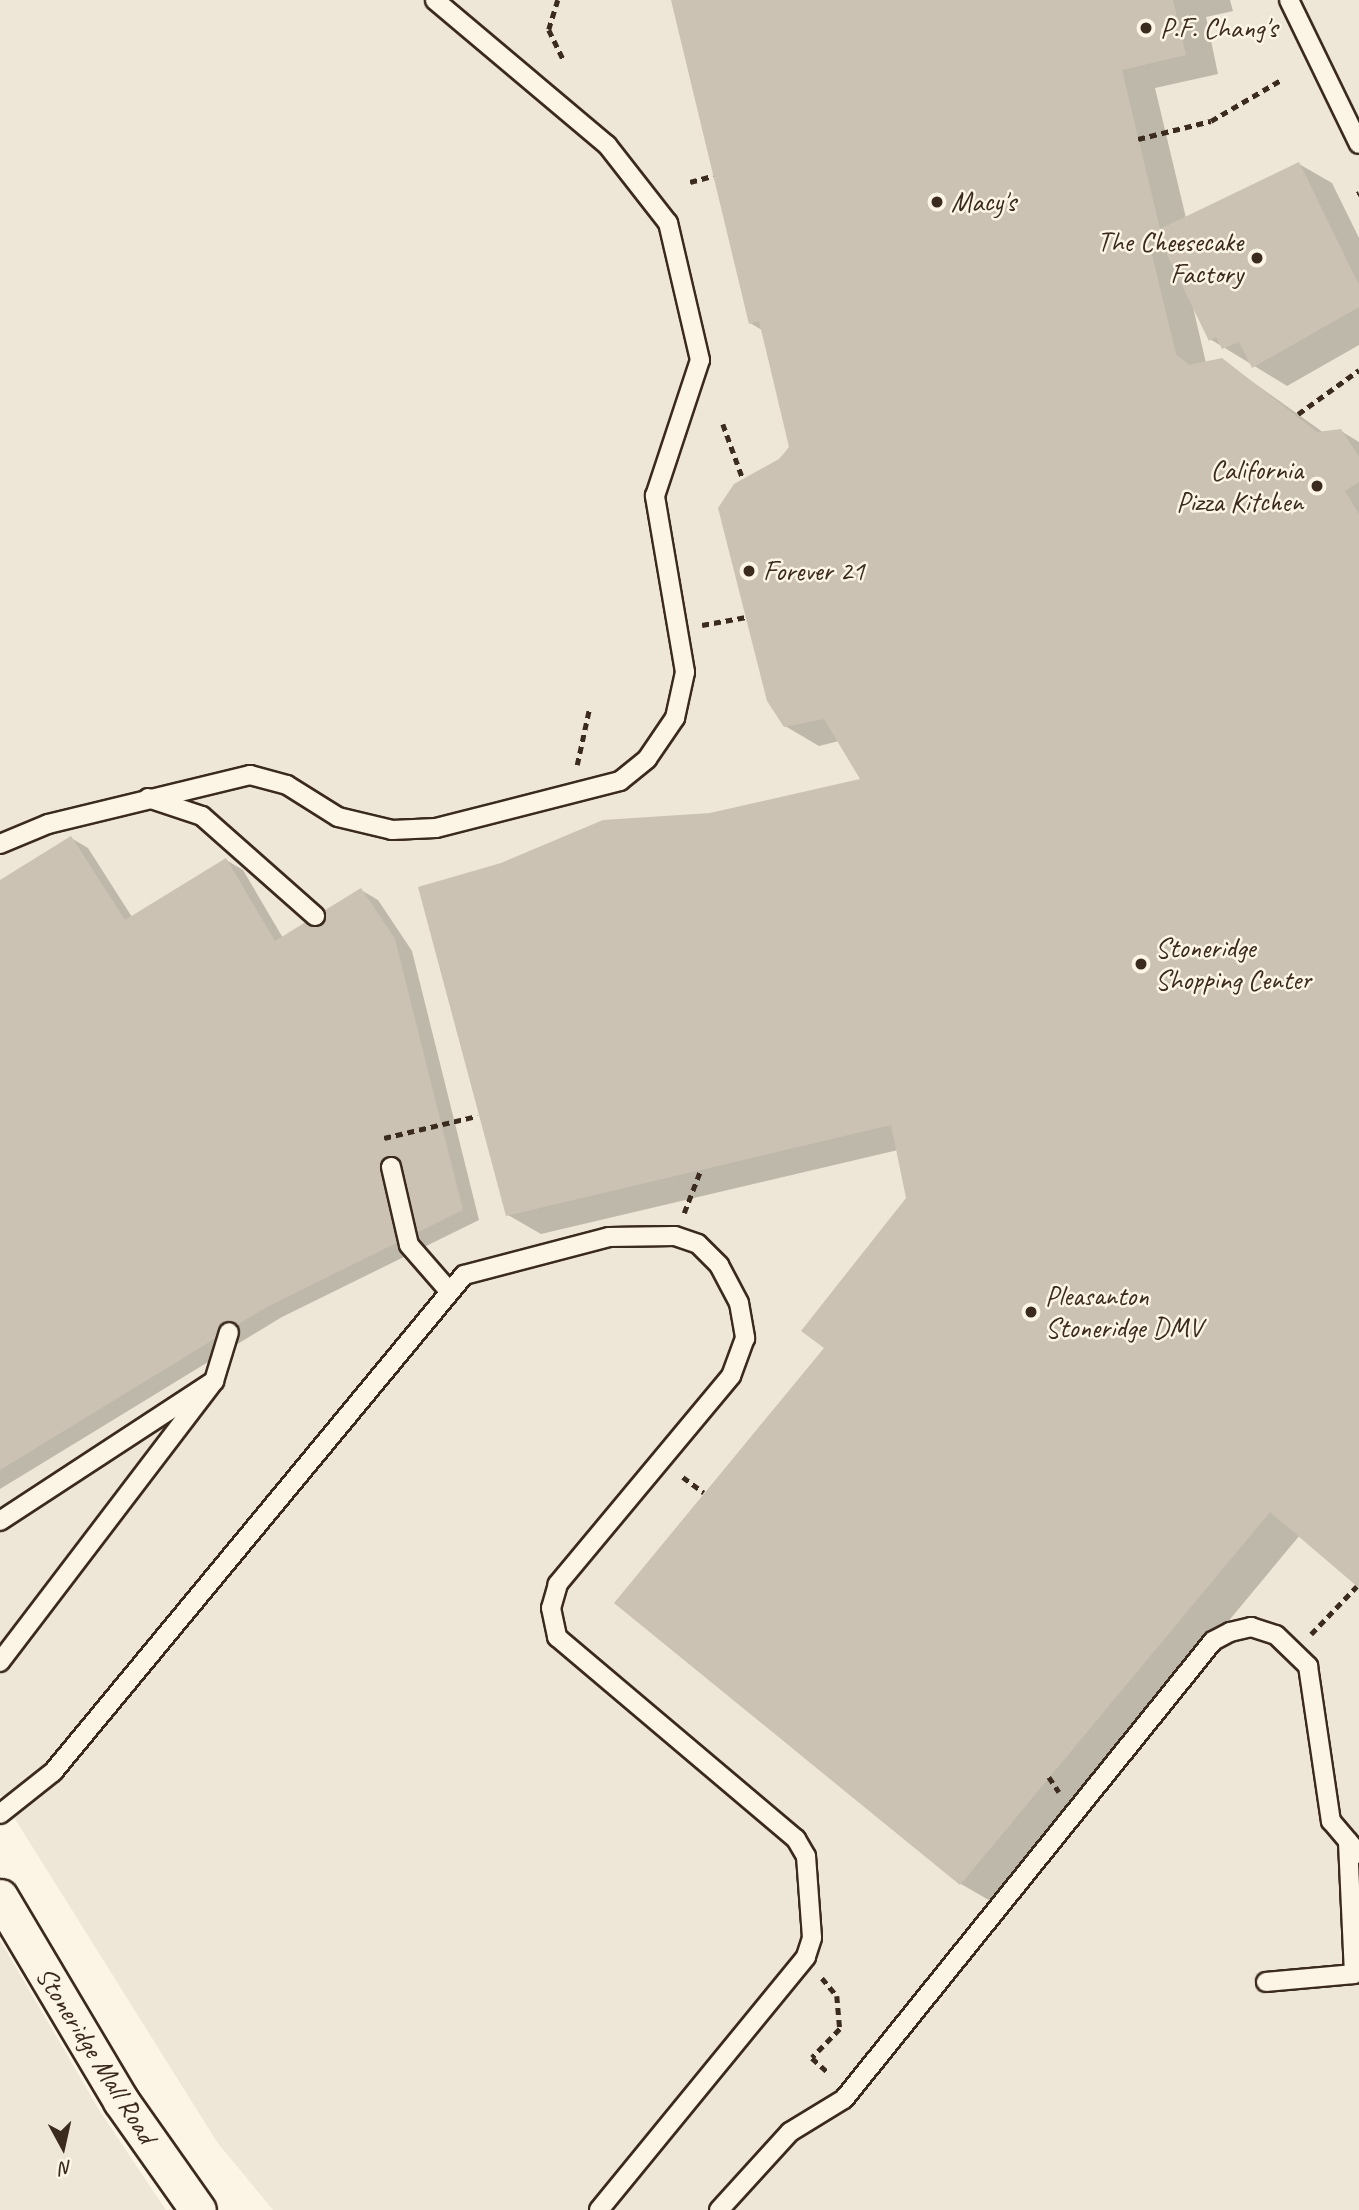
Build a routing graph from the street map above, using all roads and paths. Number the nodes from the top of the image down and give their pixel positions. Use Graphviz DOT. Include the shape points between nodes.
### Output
graph roads {
  1 [pos="435,0"];
  2 [pos="558,0"];
  3 [pos="1289,0"];
  4 [pos="564,59"];
  5 [pos="1281,80"];
  6 [pos="1138,139"];
  7 [pos="1359,144"];
  8 [pos="713,176"];
  9 [pos="690,182"];
  10 [pos="1359,370"];
  11 [pos="1298,414"];
  12 [pos="723,424"];
  13 [pos="743,479"];
  14 [pos="746,617"];
  15 [pos="715,623"];
  16 [pos="589,710"];
  17 [pos="584,793"];
  18 [pos="148,798"];
  19 [pos="0,844"];
  20 [pos="315,916"];
  21 [pos="477,1116"];
  22 [pos="384,1138"];
  23 [pos="391,1167"];
  24 [pos="701,1169"];
  25 [pos="675,1236"];
  26 [pos="450,1292"];
  27 [pos="229,1332"];
  28 [pos="214,1381"];
  29 [pos="0,1521"];
  30 [pos="1357,1586"];
  31 [pos="1294,1652"];
  32 [pos="0,1662"];
  33 [pos="0,1814"];
  34 [pos="1353,1847"];
  35 [pos="0,1897"];
  36 [pos="806,1957"];
  37 [pos="1266,1982"];
  38 [pos="837,2080"];
  39 [pos="198,2210"];
  40 [pos="599,2210"];
  41 [pos="719,2210"];
  1 -- 17 [label="lane" via="593,132 653,201 668,223 700,360 655,496 685,673 675,718 647,759 620,781"];
  2 -- 4 [label="path" via="549,30"];
  3 -- 7 [label="lane"];
  5 -- 6 [label="path" via="1211,121"];
  8 -- 9 [label="path"];
  10 -- 11 [label="path"];
  12 -- 13 [label="path"];
  14 -- 15 [label="path"];
  16 -- 17 [label="path" via="575,757"];
  17 -- 18 [label="lane" via="436,828 392,830 338,817 287,785 250,775"];
  18 -- 19 [label="lane" via="48,824"];
  18 -- 20 [label="lane" via="202,816"];
  21 -- 22 [label="path"];
  23 -- 26 [label="lane" via="409,1245"];
  24 -- 25 [label="path"];
  25 -- 26 [label="lane" via="609,1237 464,1275"];
  25 -- 36 [label="lane" via="698,1244 719,1265 739,1303 745,1338 731,1376 558,1584 551,1608 558,1637 796,1839 806,1856 813,1907"];
  26 -- 33 [label="lane" via="53,1772"];
  27 -- 28 [label="lane"];
  28 -- 29 [label="lane"];
  28 -- 32 [label="lane"];
  30 -- 31 [label="path"];
  31 -- 34 [label="lane" via="1308,1665 1331,1821"];
  31 -- 41 [label="lane" via="1276,1635 1251,1627 1213,1641 844,2099 790,2132"];
  34 -- 37 [label="lane" via="1354,1974"];
  35 -- 39 [label="street, Stoneridge Mall Road" via="121,2101"];
  36 -- 38 [label="path" via="837,1996 840,2029 812,2058"];
  36 -- 40 [label="lane"];
}
